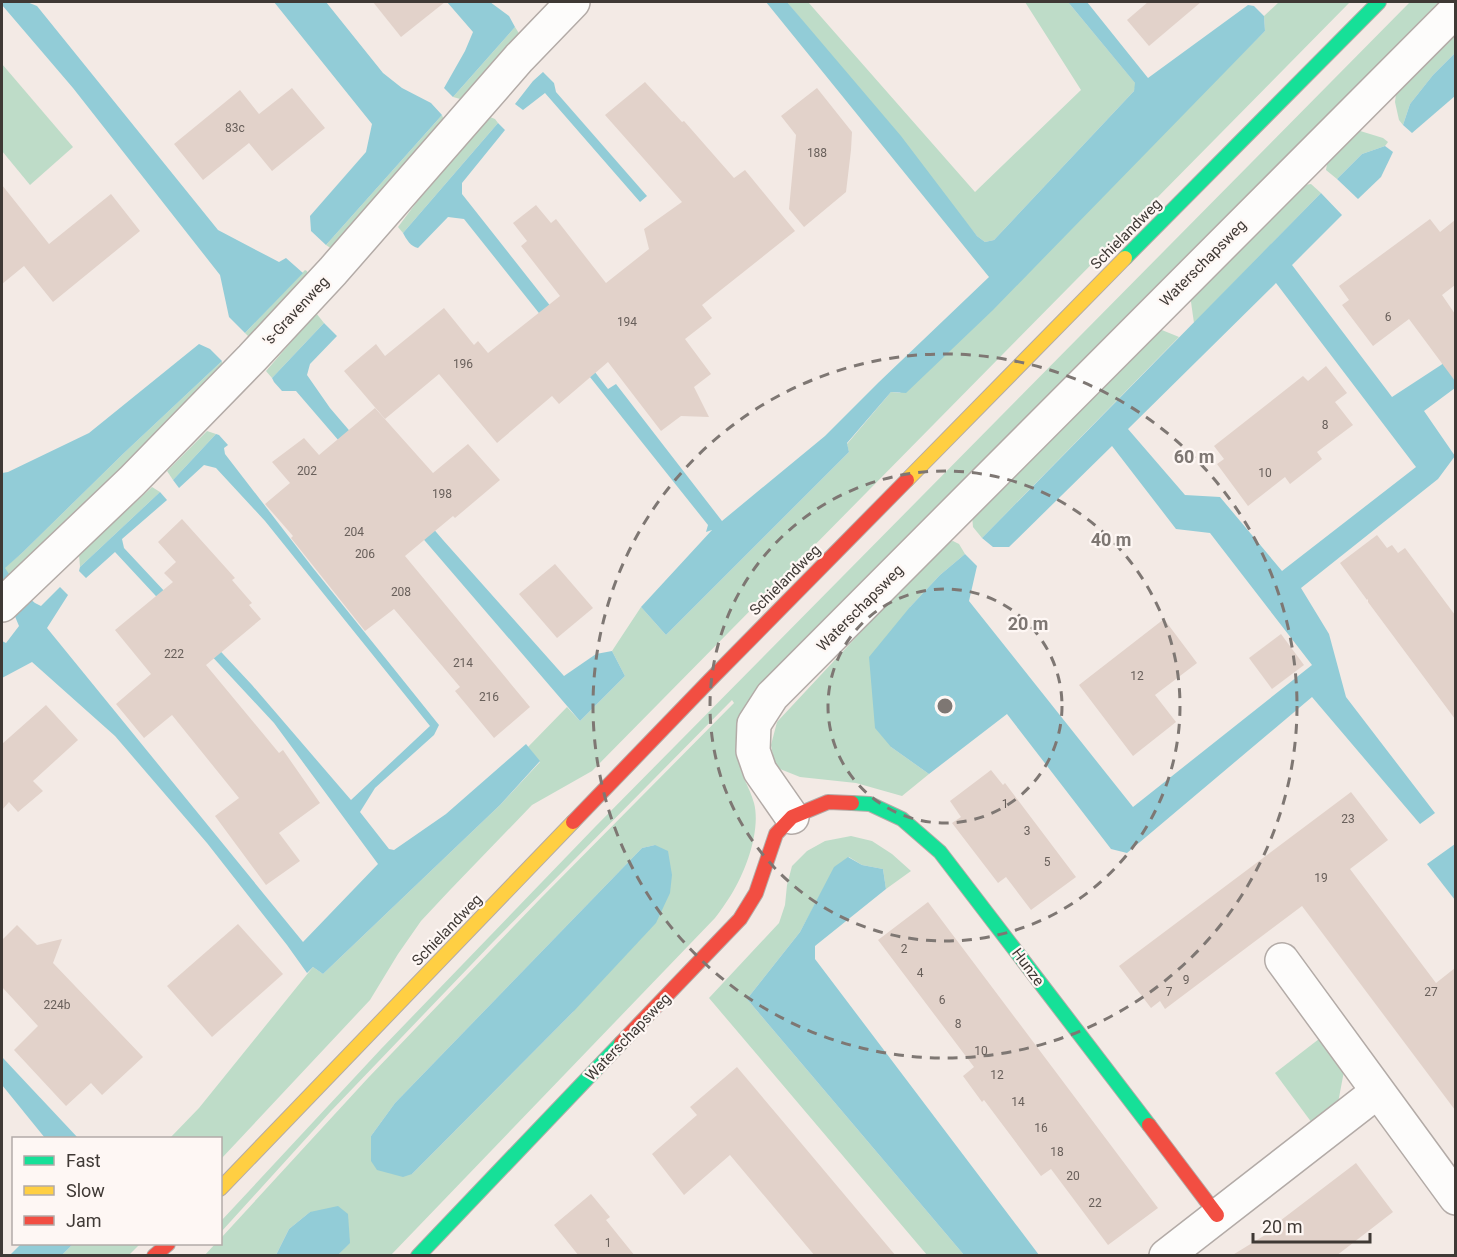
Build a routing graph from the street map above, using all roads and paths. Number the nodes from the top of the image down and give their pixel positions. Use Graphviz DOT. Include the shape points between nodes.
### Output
graph roads {
  1 [pos="573,2"];
  2 [pos="1379,2"];
  3 [pos="1455,10"];
  4 [pos="8,599"];
  5 [pos="792,817"];
  6 [pos="1282,960"];
  7 [pos="1377,1092"];
  8 [pos="222,1187"];
  9 [pos="1455,1198"];
  10 [pos="1217,1215"];
  11 [pos="167,1245"];
  12 [pos="426,1253"];
  13 [pos="154,1256"];
  14 [pos="1166,1256"];
  1 -- 4 [label="street, 's-Gravenweg" via="252,358 132,481"];
  2 -- 8 [label="main road, Schielandweg" via="709,681"];
  3 -- 5 [label="street, Waterschapsweg" via="772,696 754,724 753,751 760,771"];
  5 -- 10 [label="main road, Hunze" via="828,802 870,804 902,819 940,852"];
  5 -- 12 [label="main road, Waterschapsweg" via="776,834 756,893 740,919"];
  6 -- 7 [label="street"];
  7 -- 9 [label="street"];
  7 -- 10 [label="street"];
  10 -- 14 [label="street"];
  11 -- 13 [label="main road"];
}
